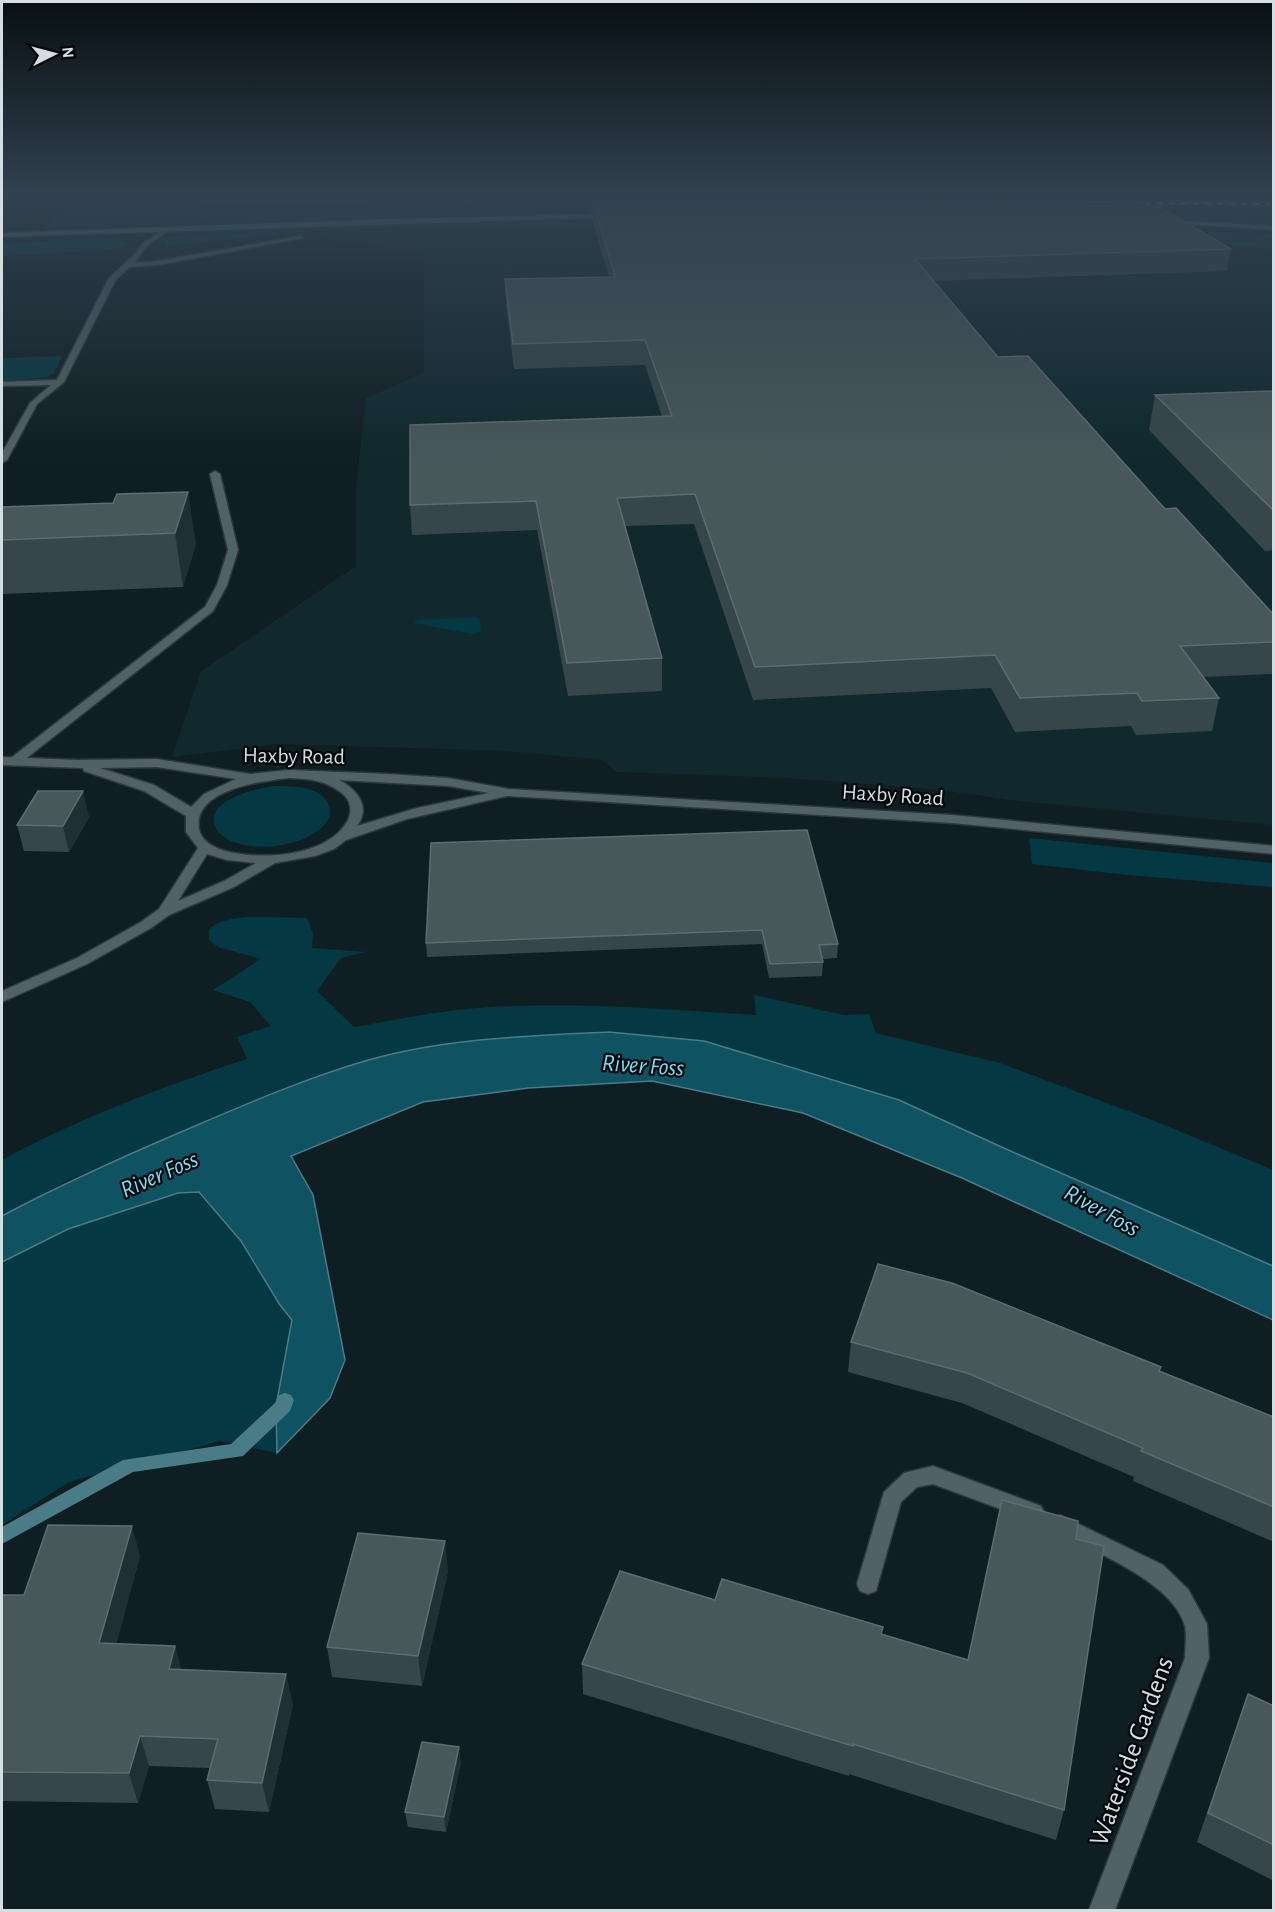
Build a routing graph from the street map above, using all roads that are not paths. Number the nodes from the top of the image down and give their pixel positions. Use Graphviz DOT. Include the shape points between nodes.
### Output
graph roads {
  1 [pos="111,282"];
  2 [pos="60,382"];
  3 [pos="2,384"];
  4 [pos="2,460"];
  5 [pos="215,474"];
  6 [pos="8,761"];
  7 [pos="77,764"];
  8 [pos="308,775"];
  9 [pos="250,778"];
  10 [pos="510,794"];
  11 [pos="193,814"];
  12 [pos="338,839"];
  13 [pos="205,847"];
  14 [pos="1274,849"];
  15 [pos="271,860"];
  16 [pos="164,912"];
  17 [pos="2,997"];
  18 [pos="868,1584"];
  19 [pos="1102,1911"];
  1 -- 2 [label="street"];
  2 -- 3 [label="street"];
  2 -- 4 [label="street" via="34,402"];
  5 -- 6 [label="street" via="233,550 209,609"];
  6 -- 7 [label="street, Haxby Road"];
  7 -- 9 [label="street, Haxby Road" via="156,763"];
  7 -- 11 [label="street, Haxby Road" via="150,788"];
  8 -- 9 [label="street, Haxby Road"];
  8 -- 10 [label="street, Haxby Road" via="448,782"];
  8 -- 12 [label="street" via="329,780 355,800 358,813 352,826"];
  9 -- 11 [label="street" via="214,793"];
  10 -- 12 [label="street, Haxby Road" via="423,809"];
  10 -- 14 [label="street, Haxby Road" via="952,819"];
  11 -- 13 [label="street" via="190,826 194,837"];
  12 -- 15 [label="street, Haxby Road" via="320,849"];
  13 -- 15 [label="street" via="245,860"];
  13 -- 16 [label="street"];
  15 -- 16 [label="street" via="229,884"];
  16 -- 17 [label="street" via="82,961"];
  18 -- 19 [label="street, Waterside Gardens" via="892,1498 911,1479 933,1475 1063,1525 1155,1572 1180,1596 1196,1624 1197,1658"];
}
